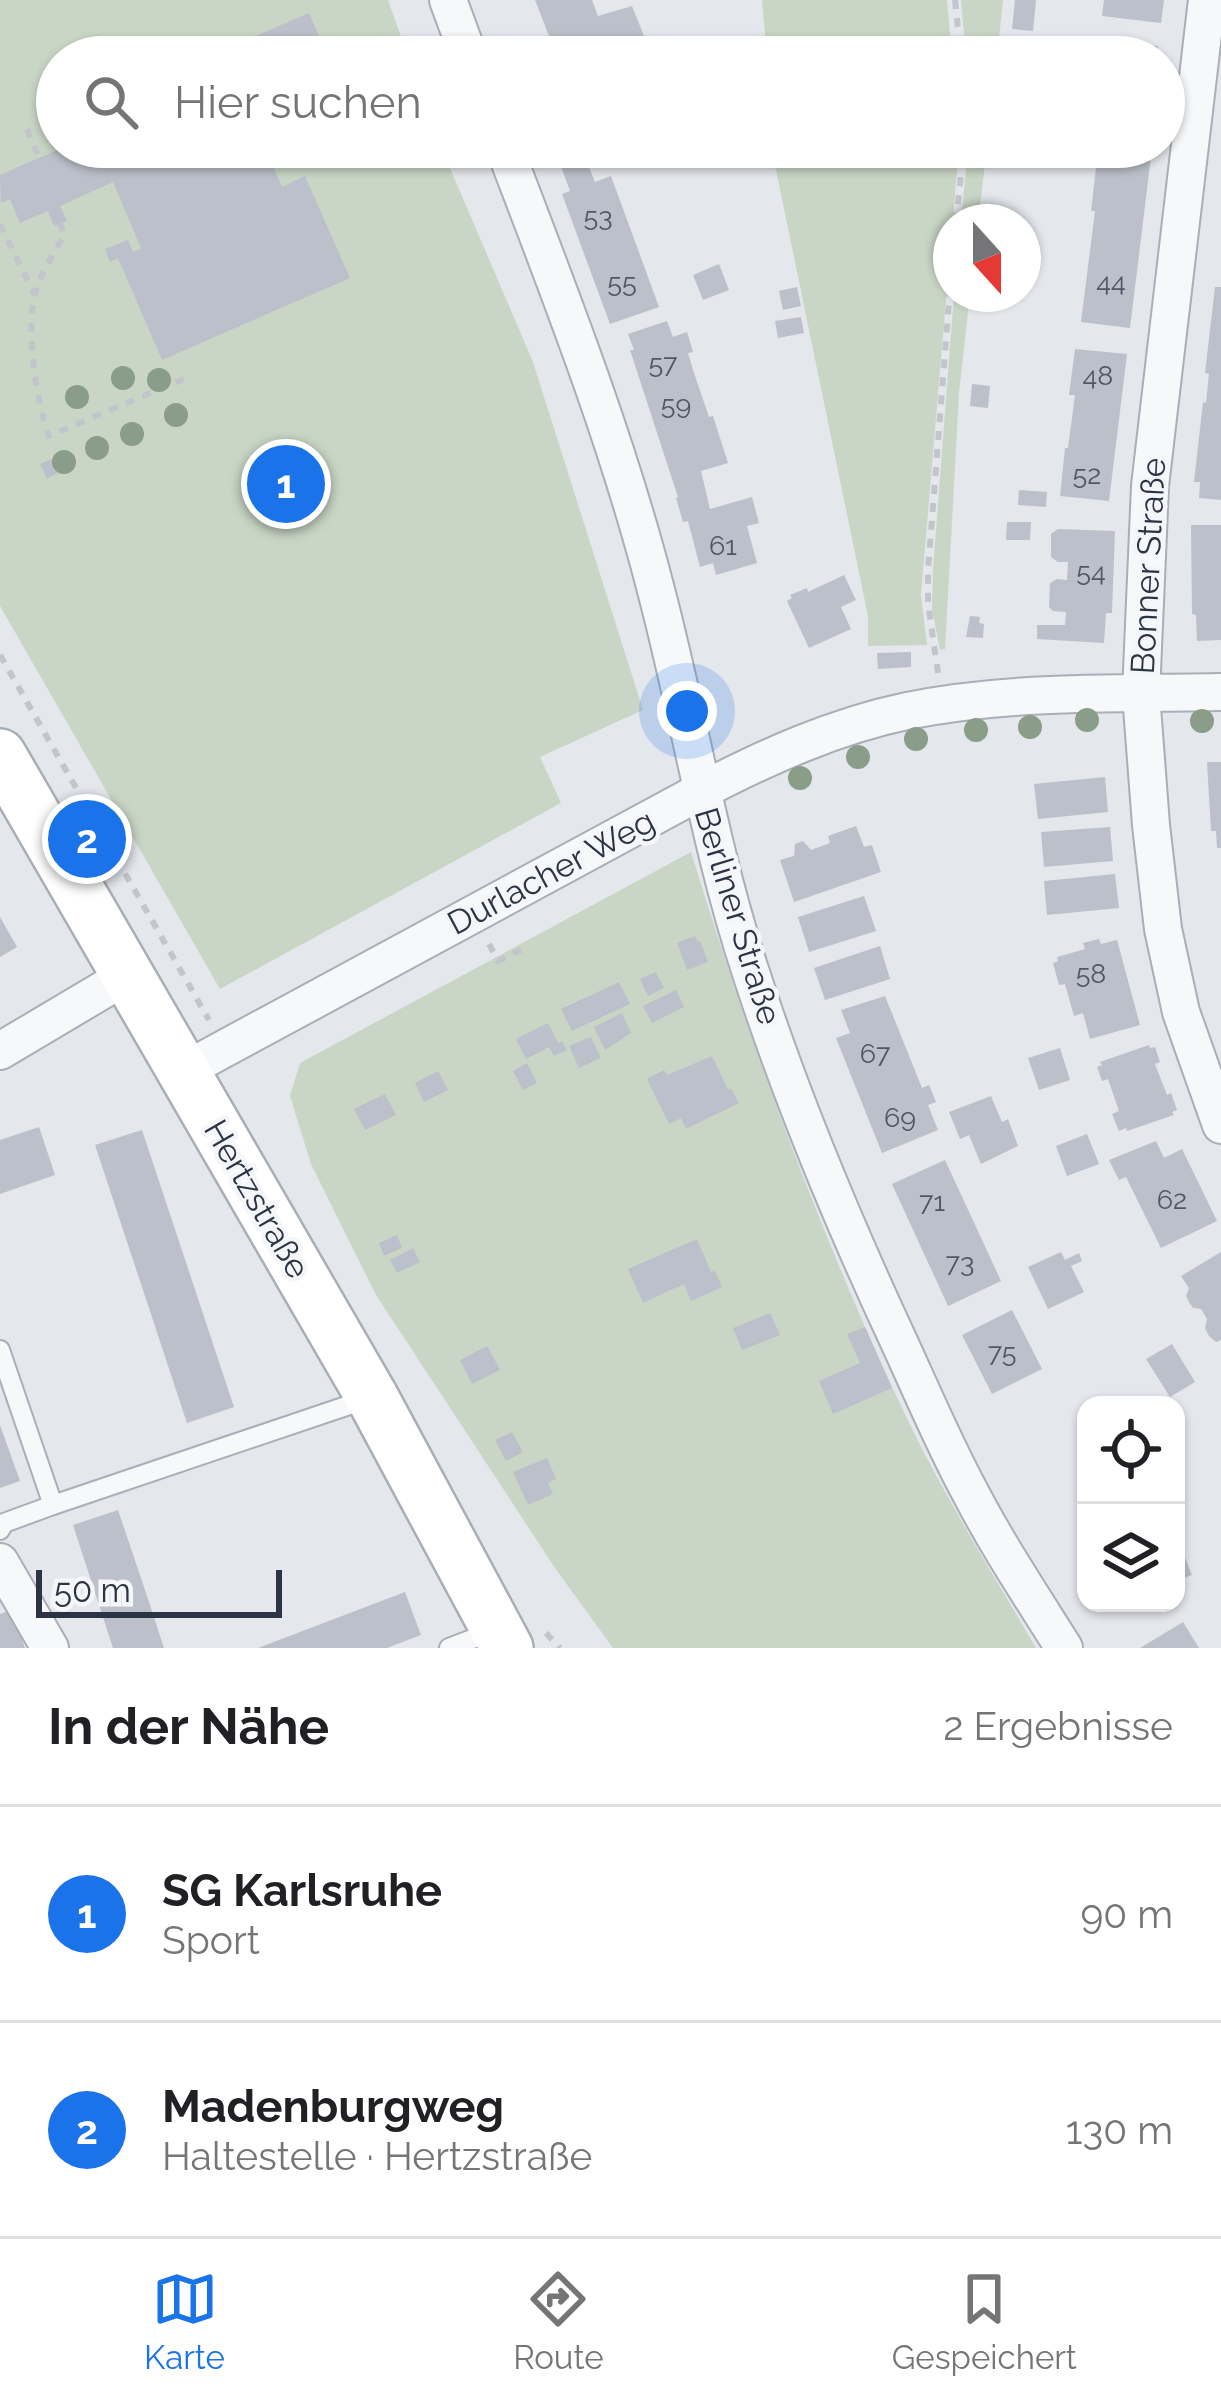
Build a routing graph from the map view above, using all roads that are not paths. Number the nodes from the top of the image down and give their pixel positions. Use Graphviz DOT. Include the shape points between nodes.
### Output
graph roads {
  1 [pos="448,0"];
  2 [pos="1207,0"];
  3 [pos="462,36"];
  4 [pos="512,168"];
  5 [pos="1221,692"];
  6 [pos="1141,694"];
  7 [pos="0,754"];
  8 [pos="701,791"];
  9 [pos="128,975"];
  10 [pos="0,1051"];
  11 [pos="183,1071"];
  12 [pos="1221,1125"];
  13 [pos="0,1350"];
  14 [pos="371,1397"];
  15 [pos="53,1505"];
  16 [pos="0,1530"];
  17 [pos="0,1562"];
  18 [pos="502,1639"];
  19 [pos="50,1648"];
  20 [pos="449,1648"];
  21 [pos="1064,1648"];
  1 -- 3 [label="street"];
  2 -- 6 [label="street, Bonner Straße" via="1150,486"];
  4 -- 8 [label="street, Berliner Straße" via="624,481"];
  5 -- 6 [label="street, Durlacher Weg"];
  6 -- 8 [label="street, Durlacher Weg" via="980,700 904,712 812,740"];
  6 -- 12 [label="street, Bonner Straße" via="1163,929 1181,1012"];
  7 -- 9 [label="main road, Hertzstraße"];
  8 -- 11 [label="street, Durlacher Weg"];
  8 -- 21 [label="street, Berliner Straße" via="751,974 848,1228 951,1456"];
  9 -- 10 [label="street"];
  9 -- 11 [label="main road, Hertzstraße"];
  11 -- 14 [label="main road, Hertzstraße"];
  13 -- 15 [label="lane"];
  14 -- 15 [label="lane"];
  14 -- 18 [label="main road, Hertzstraße"];
  15 -- 16 [label="lane"];
  17 -- 19 [label="street"];
  18 -- 20 [label="lane"];
}
